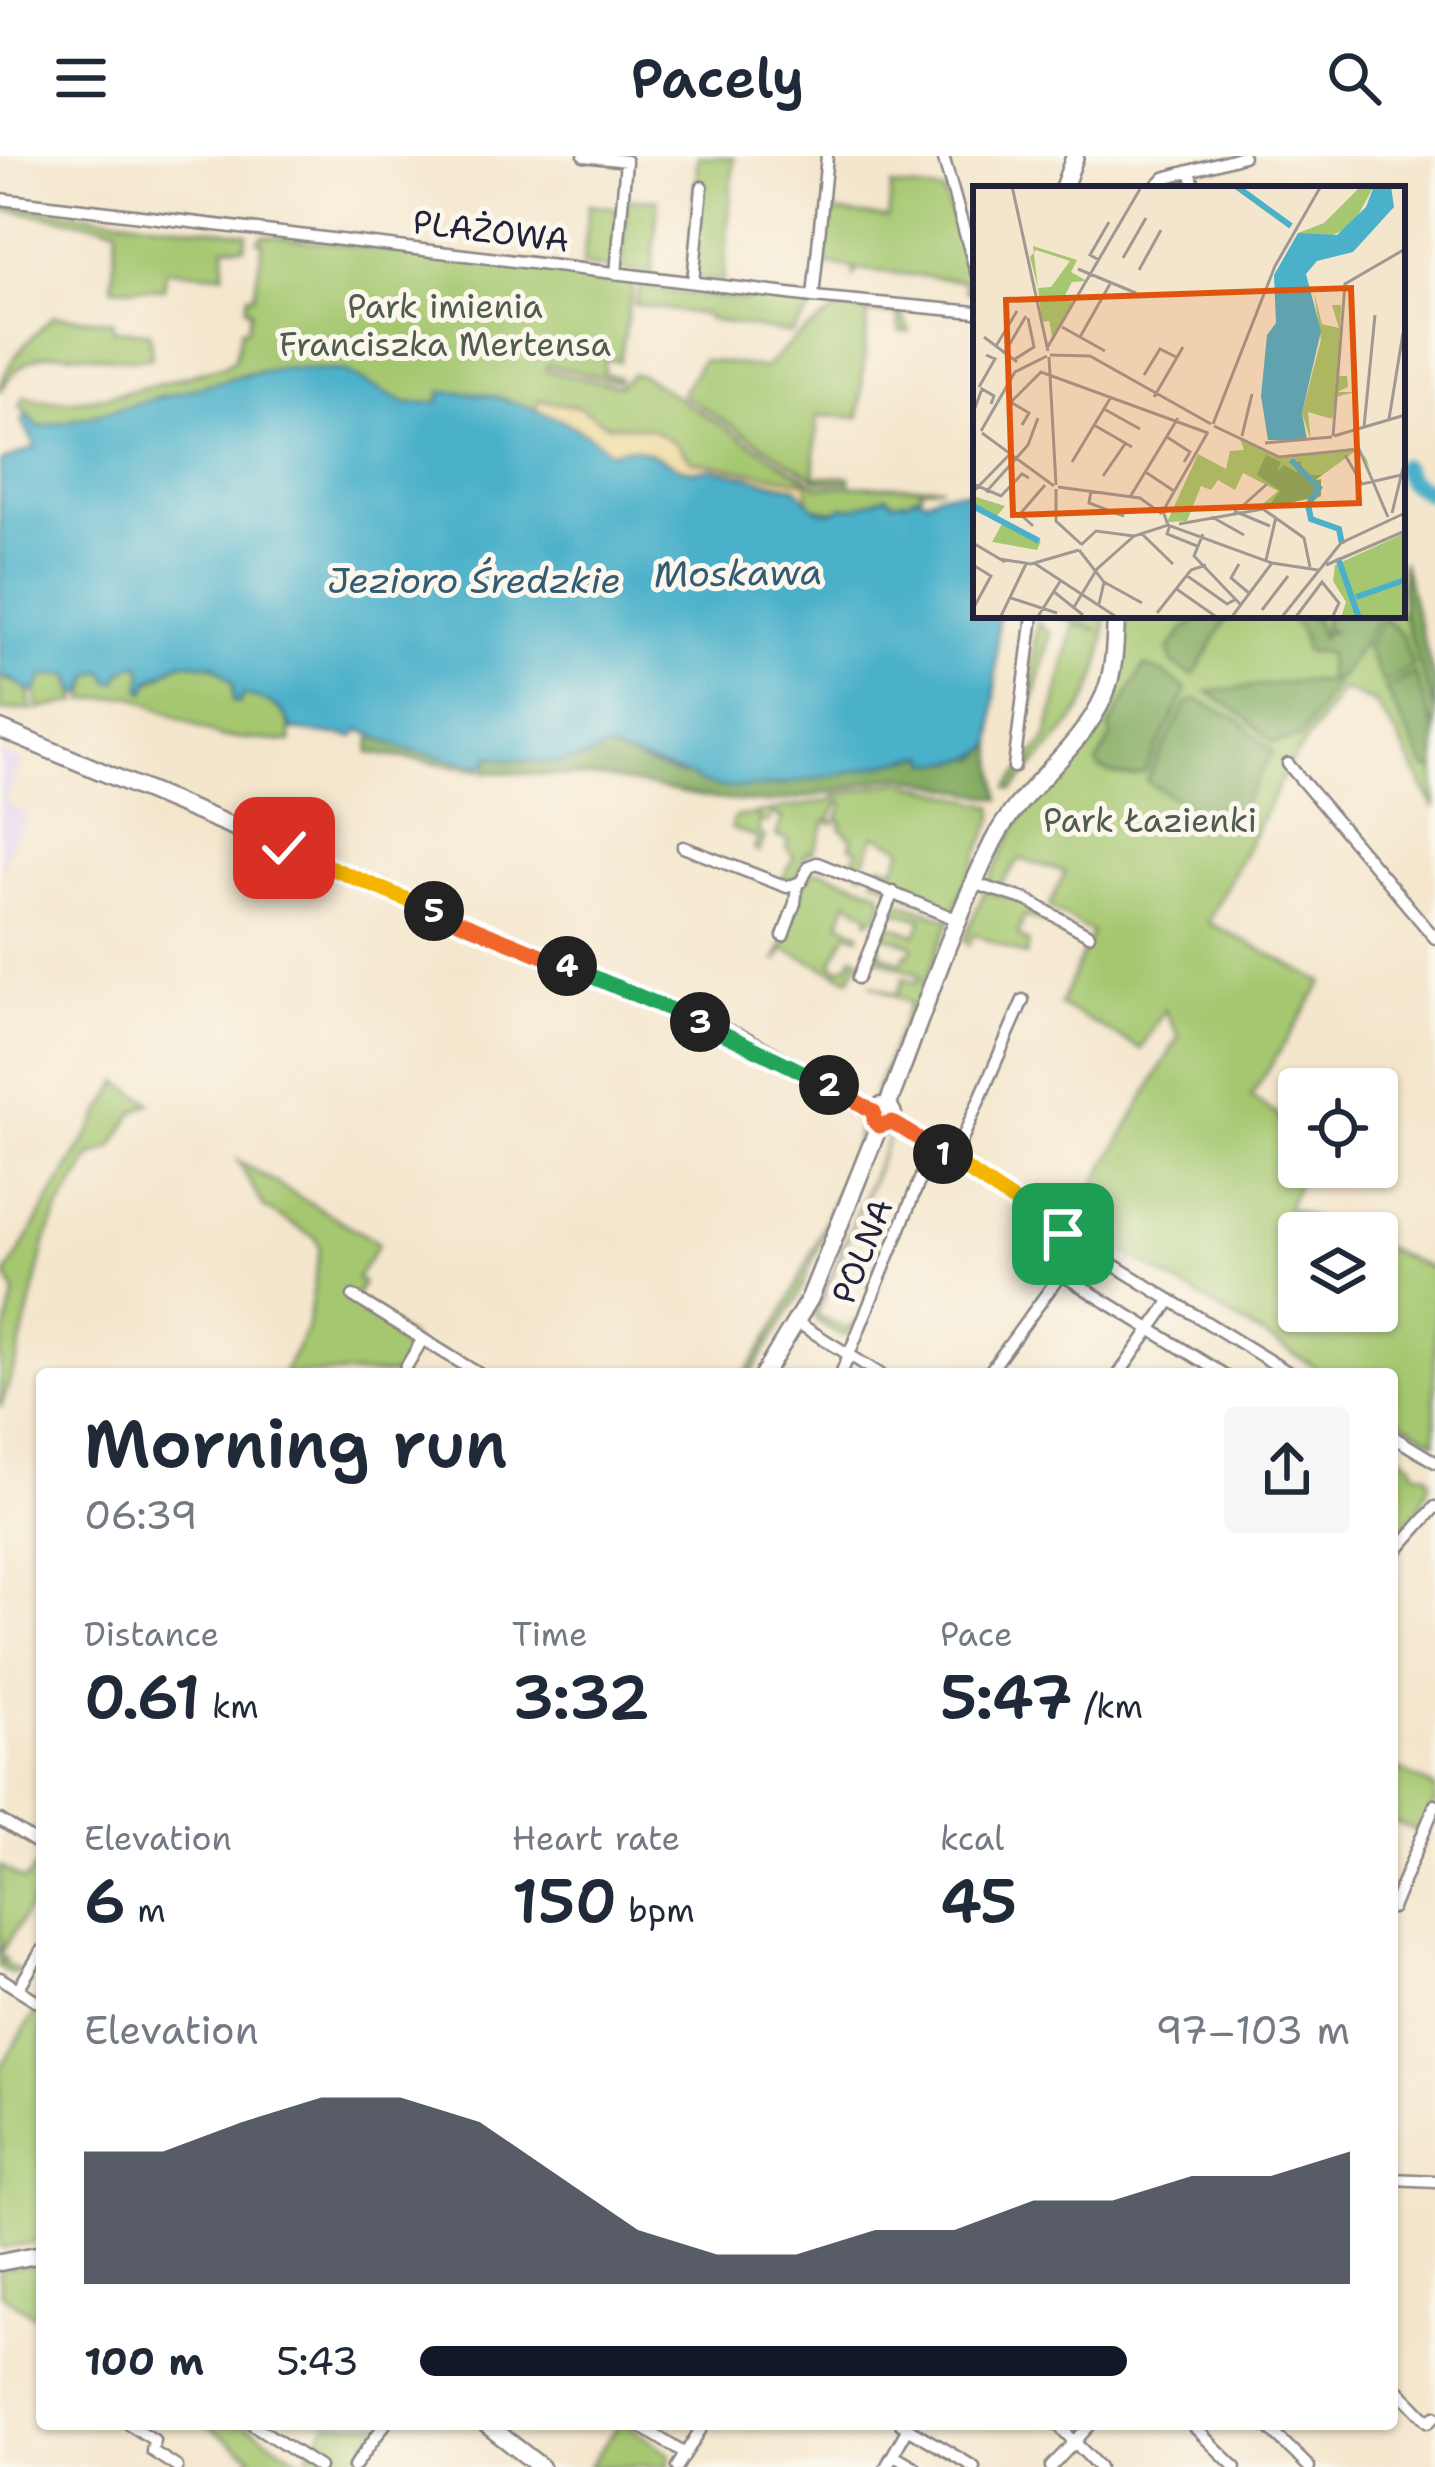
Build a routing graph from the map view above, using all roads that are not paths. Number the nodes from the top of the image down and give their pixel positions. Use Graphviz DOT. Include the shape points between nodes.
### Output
graph roads {
  1 [pos="584,156"];
  2 [pos="827,156"];
  3 [pos="944,156"];
  4 [pos="1075,156"];
  5 [pos="1243,156"];
  6 [pos="1190,171"];
  7 [pos="1064,186"];
  8 [pos="1156,186"];
  9 [pos="1194,186"];
  10 [pos="702,188"];
  11 [pos="0,200"];
  12 [pos="973,261"];
  13 [pos="616,274"];
  14 [pos="693,282"];
  15 [pos="813,297"];
  16 [pos="973,312"];
  17 [pos="1033,618"];
  18 [pos="1116,618"];
  19 [pos="0,729"];
  20 [pos="1288,764"];
  21 [pos="1014,766"];
  22 [pos="683,847"];
  23 [pos="975,884"];
  24 [pos="797,885"];
  25 [pos="892,892"];
  26 [pos="961,921"];
  27 [pos="1089,935"];
  28 [pos="782,936"];
  29 [pos="1435,938"];
  30 [pos="858,978"];
  31 [pos="1023,1000"];
  32 [pos="883,1117"];
  33 [pos="933,1148"];
  34 [pos="952,1160"];
  35 [pos="353,1296"];
  36 [pos="1172,1300"];
  37 [pos="798,1323"];
  38 [pos="1151,1330"];
  39 [pos="422,1340"];
  40 [pos="849,1354"];
  41 [pos="406,1368"];
  42 [pos="469,1368"];
  43 [pos="768,1368"];
  44 [pos="843,1368"];
  45 [pos="871,1368"];
  46 [pos="992,1368"];
  47 [pos="1123,1368"];
  48 [pos="1202,1368"];
  49 [pos="1281,1368"];
  50 [pos="1398,1440"];
  51 [pos="1435,1462"];
  52 [pos="1435,1507"];
  53 [pos="1398,1549"];
  54 [pos="1435,1805"];
  55 [pos="0,1820"];
  56 [pos="36,1842"];
  57 [pos="1398,1894"];
  58 [pos="36,1960"];
  59 [pos="0,1978"];
  60 [pos="18,1989"];
  61 [pos="36,2000"];
  62 [pos="1398,2179"];
  63 [pos="1435,2181"];
  64 [pos="36,2255"];
  65 [pos="0,2262"];
  66 [pos="1398,2389"];
  67 [pos="1432,2419"];
  68 [pos="138,2430"];
  69 [pos="261,2430"];
  70 [pos="379,2430"];
  71 [pos="494,2430"];
  72 [pos="647,2430"];
  73 [pos="700,2430"];
  74 [pos="903,2430"];
  75 [pos="911,2430"];
  76 [pos="1063,2430"];
  77 [pos="1085,2430"];
  78 [pos="1197,2430"];
  79 [pos="1271,2430"];
  80 [pos="1074,2440"];
  81 [pos="685,2454"];
  82 [pos="894,2455"];
  83 [pos="177,2467"];
  84 [pos="319,2467"];
  85 [pos="354,2467"];
  86 [pos="542,2467"];
  87 [pos="677,2467"];
  88 [pos="886,2467"];
  89 [pos="915,2467"];
  90 [pos="974,2467"];
  91 [pos="1051,2467"];
  92 [pos="1099,2467"];
  93 [pos="1235,2467"];
  94 [pos="1309,2467"];
  1 -- 13 [label="street" via="626,161"];
  2 -- 15 [label="street"];
  3 -- 12 [label="street"];
  4 -- 7 [label="street"];
  5 -- 6 [label="street"];
  6 -- 8 [label="street"];
  6 -- 9 [label="street"];
  10 -- 14 [label="street"];
  11 -- 13 [label="street, PLAŻOWA"];
  13 -- 14 [label="street, PLAŻOWA"];
  14 -- 15 [label="street, PLAŻOWA"];
  15 -- 16 [label="street, PLAŻOWA"];
  17 -- 21 [label="street"];
  18 -- 23 [label="street" via="1104,696 1011,812"];
  19 -- 32 [label="street" via="748,1042"];
  20 -- 29 [label="street"];
  22 -- 24 [label="street"];
  23 -- 26 [label="street"];
  23 -- 27 [label="street"];
  24 -- 25 [label="street" via="817,863"];
  24 -- 28 [label="street"];
  25 -- 26 [label="street"];
  25 -- 30 [label="street"];
  26 -- 32 [label="street"];
  31 -- 34 [label="street"];
  32 -- 33 [label="street"];
  32 -- 37 [label="street"];
  33 -- 34 [label="street"];
  33 -- 40 [label="street, POLNA"];
  34 -- 36 [label="street"];
  35 -- 39 [label="street"];
  36 -- 38 [label="street"];
  36 -- 49 [label="street"];
  37 -- 40 [label="street"];
  37 -- 43 [label="street"];
  38 -- 46 [label="street" via="1061,1274"];
  38 -- 47 [label="street"];
  38 -- 48 [label="street"];
  39 -- 41 [label="street"];
  39 -- 42 [label="street"];
  40 -- 44 [label="street, POLNA"];
  40 -- 45 [label="street"];
  50 -- 51 [label="street"];
  52 -- 53 [label="street"];
  54 -- 57 [label="street"];
  55 -- 56 [label="street"];
  58 -- 60 [label="street"];
  59 -- 60 [label="street"];
  60 -- 61 [label="street"];
  62 -- 63 [label="street"];
  64 -- 65 [label="street"];
  66 -- 67 [label="street"];
  68 -- 83 [label="street"];
  69 -- 84 [label="street"];
  70 -- 85 [label="street"];
  71 -- 86 [label="street"];
  72 -- 81 [label="street"];
  73 -- 81 [label="street"];
  74 -- 82 [label="street"];
  75 -- 90 [label="street"];
  76 -- 80 [label="street"];
  77 -- 80 [label="street"];
  78 -- 93 [label="street"];
  79 -- 94 [label="street"];
  80 -- 91 [label="street"];
  80 -- 92 [label="street"];
  81 -- 87 [label="street"];
  82 -- 88 [label="street"];
  82 -- 89 [label="street"];
}
